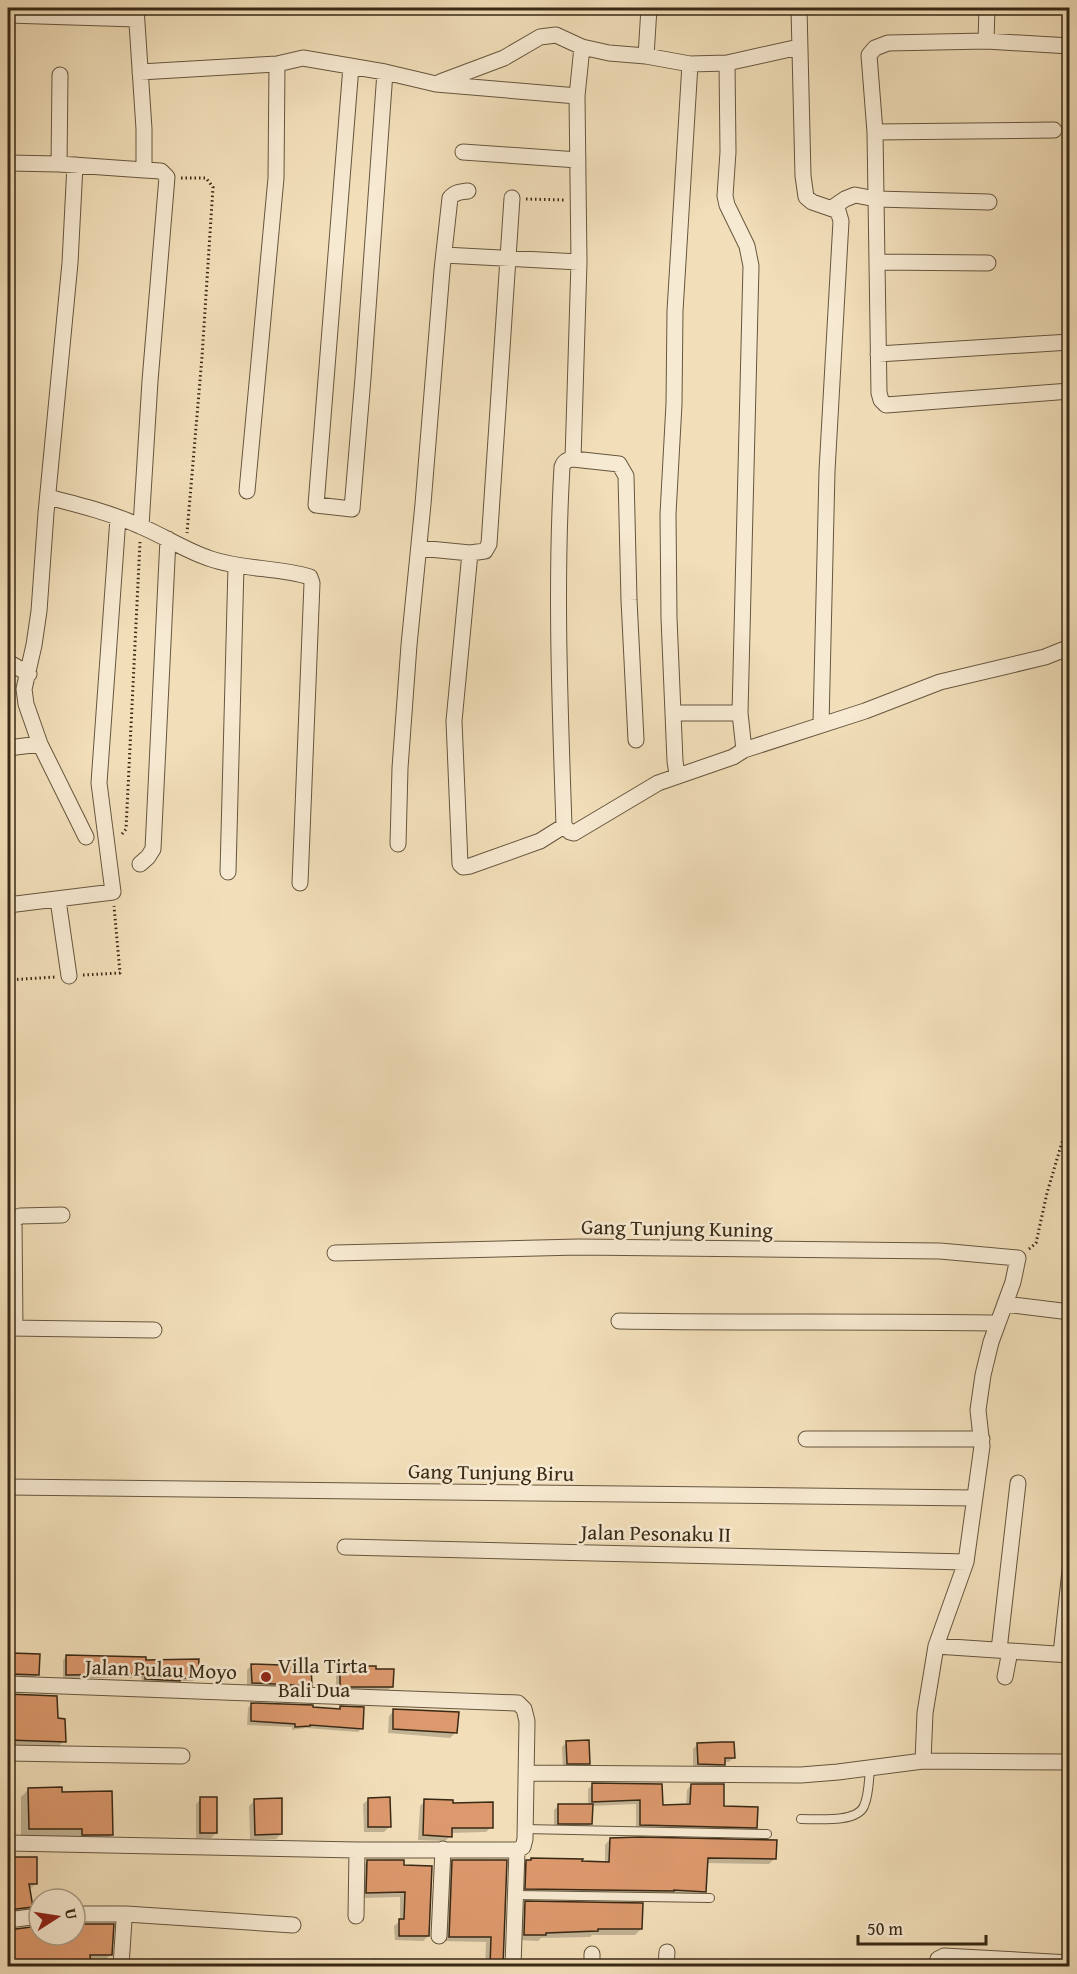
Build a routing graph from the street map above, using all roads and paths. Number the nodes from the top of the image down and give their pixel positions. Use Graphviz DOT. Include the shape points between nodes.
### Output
graph roads {
  1 [pos="649,8"];
  2 [pos="799,8"];
  3 [pos="987,8"];
  4 [pos="136,13"];
  5 [pos="8,15"];
  6 [pos="986,41"];
  7 [pos="1070,46"];
  8 [pos="582,47"];
  9 [pos="799,47"];
  10 [pos="646,56"];
  11 [pos="727,63"];
  12 [pos="277,64"];
  13 [pos="690,64"];
  14 [pos="351,66"];
  15 [pos="140,72"];
  16 [pos="385,72"];
  17 [pos="60,75"];
  18 [pos="436,84"];
  19 [pos="577,96"];
  20 [pos="1054,130"];
  21 [pos="875,132"];
  22 [pos="463,152"];
  23 [pos="578,160"];
  24 [pos="8,163"];
  25 [pos="59,164"];
  26 [pos="75,165"];
  27 [pos="144,170"];
  28 [pos="167,177"];
  29 [pos="468,191"];
  30 [pos="512,198"];
  31 [pos="876,199"];
  32 [pos="578,201"];
  33 [pos="989,202"];
  34 [pos="832,208"];
  35 [pos="444,255"];
  36 [pos="508,259"];
  37 [pos="579,262"];
  38 [pos="878,262"];
  39 [pos="988,263"];
  40 [pos="1070,342"];
  41 [pos="878,354"];
  42 [pos="1070,391"];
  43 [pos="573,459"];
  44 [pos="247,491"];
  45 [pos="48,497"];
  46 [pos="118,518"];
  47 [pos="141,526"];
  48 [pos="168,539"];
  49 [pos="419,548"];
  50 [pos="186,549"];
  51 [pos="470,553"];
  52 [pos="236,566"];
  53 [pos="1070,647"];
  54 [pos="8,662"];
  55 [pos="28,674"];
  56 [pos="674,713"];
  57 [pos="740,713"];
  58 [pos="821,724"];
  59 [pos="636,740"];
  60 [pos="40,744"];
  61 [pos="8,748"];
  62 [pos="744,750"];
  63 [pos="677,775"];
  64 [pos="564,826"];
  65 [pos="86,837"];
  66 [pos="398,844"];
  67 [pos="109,852"];
  68 [pos="140,864"];
  69 [pos="228,872"];
  70 [pos="300,884"];
  71 [pos="113,892"];
  72 [pos="58,900"];
  73 [pos="8,905"];
  74 [pos="69,976"];
  75 [pos="8,980"];
  76 [pos="1070,1115"];
  77 [pos="62,1215"];
  78 [pos="335,1253"];
  79 [pos="1018,1258"];
  80 [pos="1005,1304"];
  81 [pos="1070,1312"];
  82 [pos="619,1322"];
  83 [pos="998,1323"];
  84 [pos="11,1328"];
  85 [pos="154,1330"];
  86 [pos="806,1439"];
  87 [pos="982,1439"];
  88 [pos="1018,1483"];
  89 [pos="8,1487"];
  90 [pos="974,1498"];
  91 [pos="345,1547"];
  92 [pos="966,1562"];
  93 [pos="1070,1571"];
  94 [pos="936,1646"];
  95 [pos="1004,1650"];
  96 [pos="1065,1655"];
  97 [pos="1005,1677"];
  98 [pos="8,1684"];
  99 [pos="8,1753"];
  100 [pos="182,1756"];
  101 [pos="923,1761"];
  102 [pos="1070,1762"];
  103 [pos="870,1767"];
  104 [pos="526,1773"];
  105 [pos="801,1819"];
  106 [pos="525,1829"];
  107 [pos="767,1834"];
  108 [pos="8,1843"];
  109 [pos="442,1849"];
  110 [pos="357,1850"];
  111 [pos="517,1850"];
  112 [pos="516,1895"];
  113 [pos="710,1898"];
  114 [pos="87,1914"];
  115 [pos="356,1916"];
  116 [pos="27,1918"];
  117 [pos="8,1920"];
  118 [pos="124,1920"];
  119 [pos="292,1925"];
  120 [pos="439,1936"];
  121 [pos="1070,1963"];
  122 [pos="121,1966"];
  123 [pos="513,1966"];
  124 [pos="936,1966"];
  1 -- 10 [label="street"];
  2 -- 9 [label="street"];
  3 -- 6 [label="street"];
  4 -- 5 [label="street"];
  4 -- 15 [label="street"];
  6 -- 7 [label="street"];
  6 -- 21 [label="street" via="888,44 875,48 869,55"];
  8 -- 10 [label="street"];
  8 -- 18 [label="street" via="556,35 540,37 504,58"];
  8 -- 19 [label="street"];
  9 -- 11 [label="street"];
  9 -- 34 [label="street" via="806,197"];
  10 -- 13 [label="street"];
  11 -- 13 [label="street"];
  11 -- 57 [label="street" via="725,196 747,246 751,266"];
  12 -- 14 [label="street" via="303,58"];
  12 -- 15 [label="street"];
  12 -- 44 [label="street" via="276,178"];
  13 -- 56 [label="street" via="668,514"];
  14 -- 16 [label="street"];
  14 -- 16 [label="street" via="316,505 352,509"];
  15 -- 27 [label="street"];
  16 -- 18 [label="street"];
  17 -- 25 [label="street"];
  18 -- 19 [label="street"];
  19 -- 23 [label="street"];
  20 -- 21 [label="street"];
  21 -- 31 [label="street"];
  22 -- 23 [label="street"];
  23 -- 32 [label="street"];
  24 -- 25 [label="street"];
  25 -- 26 [label="street"];
  26 -- 27 [label="street"];
  26 -- 45 [label="street"];
  27 -- 28 [label="street" via="161,171"];
  28 -- 47 [label="street"];
  28 -- 50 [label="path" via="206,178 213,187"];
  29 -- 35 [label="street" via="450,198"];
  30 -- 32 [label="path"];
  30 -- 36 [label="street"];
  31 -- 33 [label="street"];
  31 -- 34 [label="street" via="855,195"];
  31 -- 38 [label="street"];
  32 -- 37 [label="street"];
  34 -- 58 [label="street" via="841,221 827,471"];
  35 -- 36 [label="street"];
  35 -- 49 [label="street"];
  36 -- 37 [label="street"];
  36 -- 51 [label="street" via="489,544 485,551"];
  37 -- 43 [label="street"];
  38 -- 39 [label="street"];
  38 -- 41 [label="street"];
  40 -- 41 [label="street"];
  41 -- 42 [label="street" via="880,400 886,405"];
  43 -- 59 [label="street" via="619,464 626,476"];
  43 -- 64 [label="street" via="562,467 559,521 558,647"];
  45 -- 46 [label="street"];
  45 -- 55 [label="street" via="39,611"];
  46 -- 47 [label="street"];
  46 -- 67 [label="street" via="99,783"];
  47 -- 48 [label="street"];
  47 -- 67 [label="path" via="126,829"];
  48 -- 50 [label="street"];
  48 -- 68 [label="street" via="153,849"];
  49 -- 51 [label="street"];
  49 -- 66 [label="street" via="400,768"];
  50 -- 52 [label="street"];
  51 -- 64 [label="street" via="454,721 460,864 470,866 540,841"];
  52 -- 69 [label="street"];
  52 -- 70 [label="street" via="304,575 312,583"];
  53 -- 58 [label="street" via="1046,657 940,682 882,706"];
  54 -- 55 [label="street"];
  55 -- 60 [label="street" via="24,697"];
  56 -- 57 [label="street"];
  56 -- 63 [label="street"];
  57 -- 62 [label="street"];
  58 -- 62 [label="street"];
  60 -- 61 [label="street"];
  60 -- 65 [label="street"];
  62 -- 63 [label="street"];
  63 -- 64 [label="street" via="641,791 574,833"];
  67 -- 71 [label="street"];
  71 -- 72 [label="street"];
  71 -- 74 [label="path" via="120,973"];
  72 -- 73 [label="street"];
  72 -- 74 [label="street"];
  74 -- 75 [label="path"];
  76 -- 79 [label="path" via="1036,1243"];
  77 -- 84 [label="street" via="20,1216 14,1220"];
  78 -- 79 [label="street, Gang Tunjung Kuning" via="578,1247 940,1251"];
  79 -- 80 [label="street"];
  80 -- 81 [label="street"];
  80 -- 83 [label="street"];
  82 -- 83 [label="street"];
  83 -- 87 [label="street" via="980,1389"];
  84 -- 85 [label="street"];
  86 -- 87 [label="street"];
  87 -- 90 [label="street"];
  88 -- 95 [label="street"];
  89 -- 90 [label="street, Gang Tunjung Biru"];
  90 -- 92 [label="street"];
  91 -- 92 [label="street, Jalan Pesonaku II"];
  92 -- 94 [label="street"];
  93 -- 96 [label="street"];
  94 -- 95 [label="street"];
  94 -- 101 [label="street" via="925,1713"];
  95 -- 96 [label="street"];
  95 -- 97 [label="street"];
  98 -- 104 [label="street, Jalan Pulau Moyo" via="512,1701 521,1705 527,1717"];
  99 -- 100 [label="street"];
  101 -- 102 [label="street"];
  101 -- 103 [label="street"];
  103 -- 104 [label="street" via="801,1775"];
  103 -- 105 [label="lane" via="865,1805 860,1813 844,1818"];
  104 -- 106 [label="street, Jalan Pulau Moyo"];
  106 -- 107 [label="lane"];
  106 -- 111 [label="street, Jalan Pulau Moyo" via="523,1847"];
  108 -- 110 [label="street"];
  109 -- 110 [label="street"];
  109 -- 111 [label="street"];
  109 -- 120 [label="street"];
  110 -- 115 [label="street"];
  111 -- 112 [label="street"];
  112 -- 113 [label="lane"];
  112 -- 123 [label="street"];
  114 -- 119 [label="street"];
  116 -- 117 [label="street"];
  118 -- 122 [label="street"];
  121 -- 124 [label="street" via="944,1956"];
}
